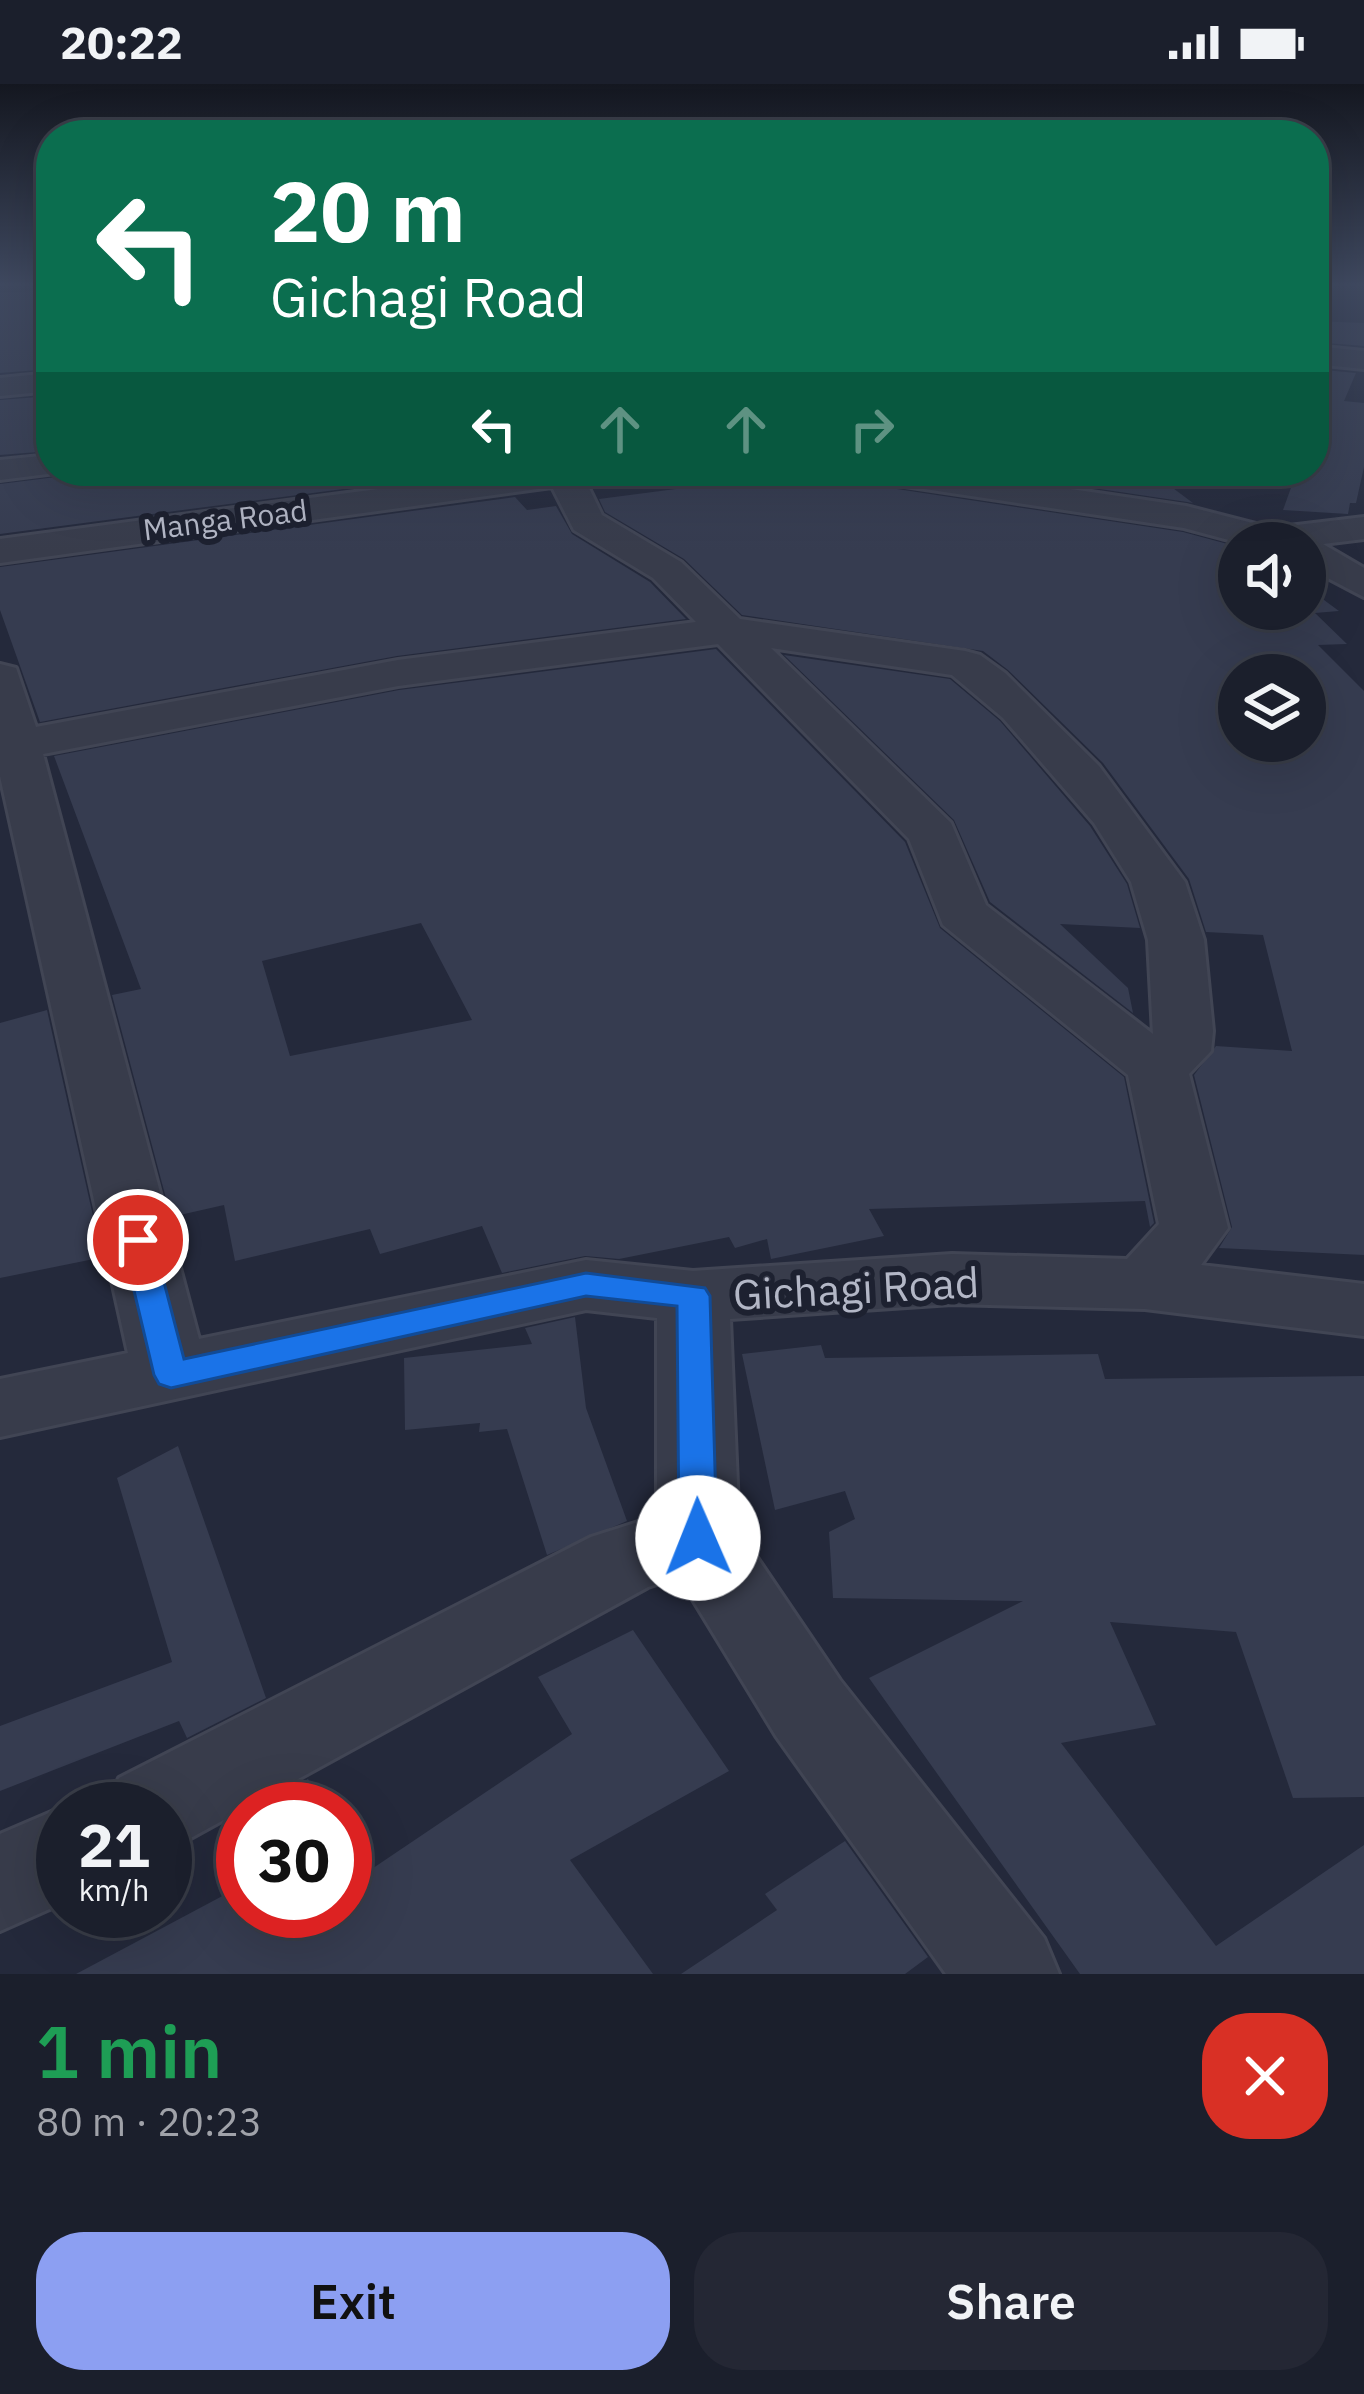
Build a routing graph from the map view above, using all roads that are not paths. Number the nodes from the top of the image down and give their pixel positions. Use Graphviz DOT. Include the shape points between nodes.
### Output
graph roads {
  1 [pos="36,383"];
  2 [pos="0,387"];
  3 [pos="36,466"];
  4 [pos="0,470"];
  5 [pos="475,486"];
  6 [pos="581,486"];
  7 [pos="982,486"];
  8 [pos="1178,486"];
  9 [pos="1134,508"];
  10 [pos="1218,528"];
  11 [pos="1364,528"];
  12 [pos="1326,536"];
  13 [pos="0,550"];
  14 [pos="1326,564"];
  15 [pos="1364,585"];
  16 [pos="731,631"];
  17 [pos="0,677"];
  18 [pos="16,745"];
  19 [pos="1157,1068"];
  20 [pos="1145,1284"];
  21 [pos="693,1296"];
  22 [pos="1364,1310"];
  23 [pos="171,1375"];
  24 [pos="0,1408"];
  25 [pos="698,1538"];
  26 [pos="192,1788"];
  27 [pos="36,1866"];
  28 [pos="0,1884"];
  29 [pos="1008,1974"];
  1 -- 2 [label="street"];
  3 -- 4 [label="street"];
  5 -- 13 [label="street, Manga Road"];
  6 -- 16 [label="street" via="587,522 667,570"];
  7 -- 9 [label="street"];
  8 -- 9 [label="street" via="1171,500"];
  9 -- 10 [label="street"];
  11 -- 12 [label="street"];
  14 -- 15 [label="street"];
  16 -- 18 [label="street" via="398,673"];
  16 -- 19 [label="street" via="933,834 962,913"];
  16 -- 19 [label="street" via="965,664 994,682 1088,780 1169,909 1183,1031 1181,1051"];
  17 -- 18 [label="street"];
  18 -- 23 [label="street"];
  19 -- 20 [label="street" via="1194,1228"];
  20 -- 21 [label="street, Gichagi Road" via="952,1279"];
  20 -- 22 [label="street, Gichagi Road"];
  21 -- 23 [label="street, Gichagi Road" via="586,1285"];
  21 -- 25 [label="street"];
  23 -- 24 [label="street, Gichagi Road"];
  25 -- 26 [label="street" via="621,1561"];
  25 -- 29 [label="street" via="808,1708"];
  27 -- 28 [label="street"];
}
